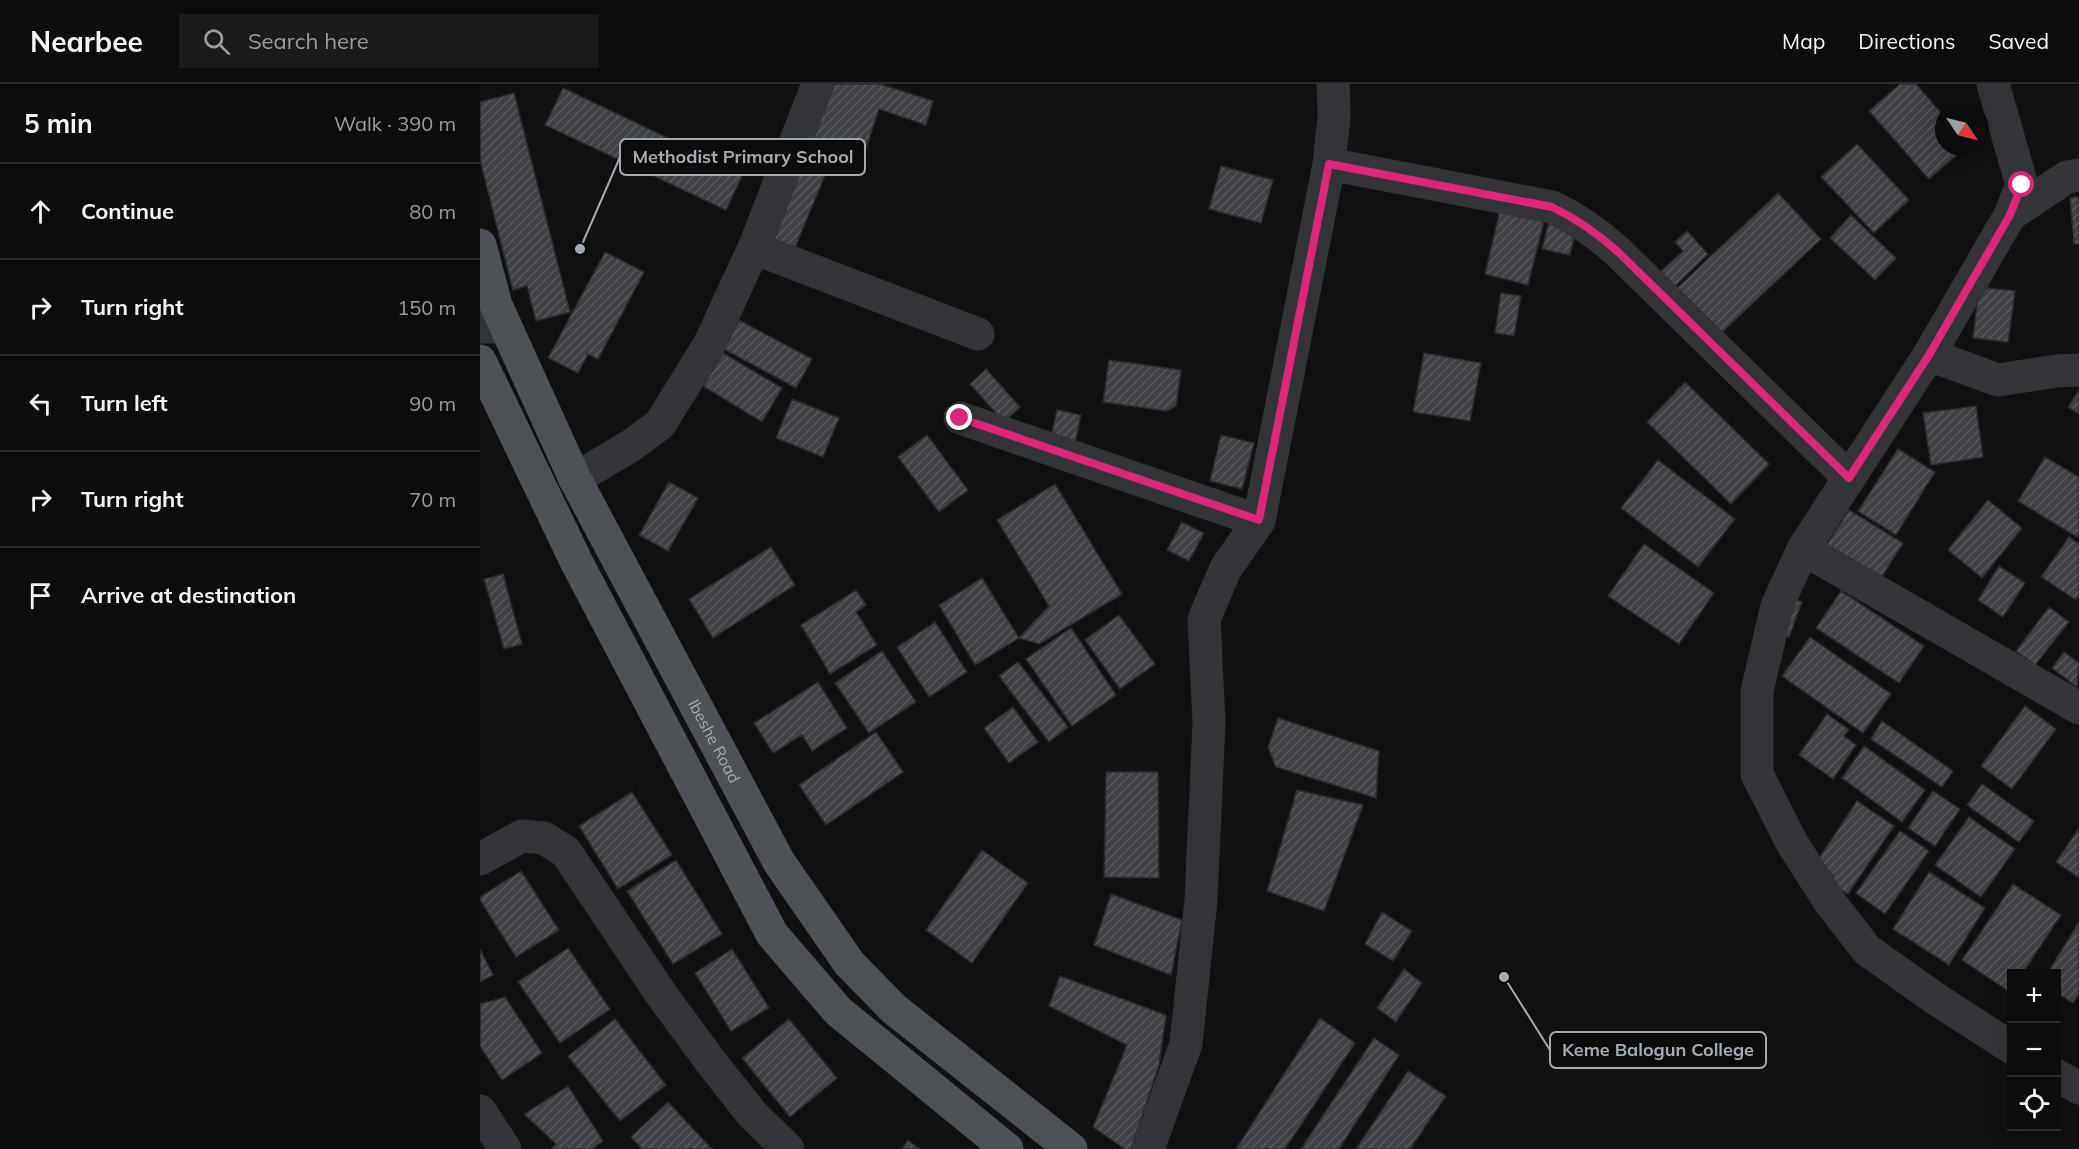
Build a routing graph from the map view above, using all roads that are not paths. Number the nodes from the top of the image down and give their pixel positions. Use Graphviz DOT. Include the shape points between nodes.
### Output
graph roads {
  1 [pos="818,84"];
  2 [pos="1333,84"];
  3 [pos="1993,84"];
  4 [pos="1329,164"];
  5 [pos="2079,175"];
  6 [pos="2010,215"];
  7 [pos="480,245"];
  8 [pos="754,248"];
  9 [pos="493,327"];
  10 [pos="978,334"];
  11 [pos="1929,355"];
  12 [pos="480,361"];
  13 [pos="2079,370"];
  14 [pos="960,418"];
  15 [pos="1849,478"];
  16 [pos="575,479"];
  17 [pos="1259,520"];
  18 [pos="1803,549"];
  19 [pos="2079,708"];
  20 [pos="480,859"];
  21 [pos="2007,1045"];
  22 [pos="2060,1077"];
  23 [pos="2079,1088"];
  24 [pos="480,1111"];
  25 [pos="505,1149"];
  26 [pos="788,1149"];
  27 [pos="1007,1149"];
  28 [pos="1071,1149"];
  29 [pos="1148,1149"];
  1 -- 8 [label="street"];
  2 -- 4 [label="street"];
  3 -- 6 [label="street" via="2022,185"];
  4 -- 15 [label="street" via="1552,207 1576,218 1618,252"];
  4 -- 17 [label="street"];
  5 -- 6 [label="street" via="2067,177"];
  6 -- 11 [label="street"];
  7 -- 9 [label="main road, Ibeshe Road" via="496,305"];
  8 -- 10 [label="street"];
  8 -- 16 [label="street" via="709,345 660,424"];
  9 -- 16 [label="main road, Ibeshe Road"];
  11 -- 13 [label="street" via="1998,380"];
  11 -- 15 [label="street"];
  12 -- 27 [label="main road" via="577,563 772,934 838,1011"];
  14 -- 17 [label="street"];
  15 -- 18 [label="street"];
  16 -- 28 [label="main road, Ibeshe Road" via="778,862 849,963 894,1009"];
  17 -- 29 [label="street" via="1226,568 1204,619 1209,723 1202,888 1186,1044"];
  18 -- 19 [label="street"];
  18 -- 21 [label="street" via="1777,606 1756,692 1757,774 1798,852 1867,950"];
  20 -- 26 [label="street" via="522,837 544,838 566,852 711,1062 752,1114"];
  22 -- 23 [label="street"];
  24 -- 25 [label="street"];
}
